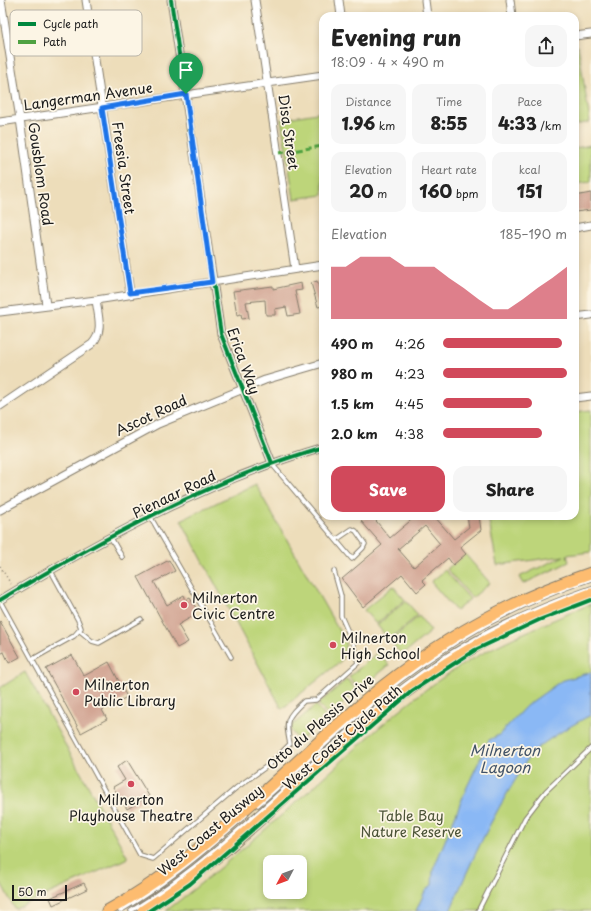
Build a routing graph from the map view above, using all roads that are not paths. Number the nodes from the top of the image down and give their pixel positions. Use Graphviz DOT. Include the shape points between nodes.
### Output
graph roads {
  1 [pos="1,0"];
  2 [pos="86,0"];
  3 [pos="171,0"];
  4 [pos="256,0"];
  5 [pos="339,0"];
  6 [pos="425,0"];
  7 [pos="510,0"];
  8 [pos="87,10"];
  9 [pos="340,12"];
  10 [pos="426,12"];
  11 [pos="512,12"];
  12 [pos="591,34"];
  13 [pos="579,36"];
  14 [pos="94,56"];
  15 [pos="319,76"];
  16 [pos="268,83"];
  17 [pos="186,94"];
  18 [pos="102,108"];
  19 [pos="20,119"];
  20 [pos="0,122"];
  21 [pos="591,225"];
  22 [pos="579,227"];
  23 [pos="319,266"];
  24 [pos="295,269"];
  25 [pos="212,282"];
  26 [pos="130,293"];
  27 [pos="96,300"];
  28 [pos="46,305"];
  29 [pos="0,312"];
  30 [pos="591,315"];
  31 [pos="579,316"];
  32 [pos="319,364"];
  33 [pos="242,389"];
  34 [pos="591,396"];
  35 [pos="579,398"];
  36 [pos="0,406"];
  37 [pos="319,447"];
  38 [pos="272,463"];
  39 [pos="0,510"];
  40 [pos="150,516"];
  41 [pos="319,520"];
  42 [pos="319,520"];
  43 [pos="111,538"];
  44 [pos="336,540"];
  45 [pos="122,557"];
  46 [pos="334,570"];
  47 [pos="51,571"];
  48 [pos="591,573"];
  49 [pos="591,579"];
  50 [pos="591,588"];
  51 [pos="591,594"];
  52 [pos="0,600"];
  53 [pos="141,619"];
  54 [pos="80,631"];
  55 [pos="231,657"];
  56 [pos="32,659"];
  57 [pos="591,748"];
  58 [pos="255,808"];
  59 [pos="249,813"];
  60 [pos="108,911"];
  61 [pos="120,911"];
  62 [pos="131,911"];
  63 [pos="143,911"];
  64 [pos="478,911"];
  1 -- 19 [label="street, Gousblom Road"];
  2 -- 8 [label="street, Freesia Street"];
  3 -- 17 [label="street, Erica Way"];
  4 -- 16 [label="street, Disa Street"];
  5 -- 9 [label="street"];
  6 -- 10 [label="street"];
  7 -- 11 [label="street"];
  12 -- 13 [label="street"];
  14 -- 18 [label="street, Freesia Street"];
  15 -- 16 [label="street, Langerman Avenue"];
  16 -- 17 [label="street, Langerman Avenue"];
  16 -- 24 [label="street, Disa Street"];
  17 -- 18 [label="street, Langerman Avenue"];
  17 -- 25 [label="street, Erica Way"];
  18 -- 19 [label="street, Langerman Avenue"];
  18 -- 26 [label="street, Freesia Street"];
  19 -- 20 [label="street, Langerman Avenue"];
  19 -- 28 [label="street, Gousblom Road"];
  21 -- 22 [label="street"];
  23 -- 24 [label="street"];
  24 -- 25 [label="street"];
  25 -- 26 [label="street"];
  25 -- 33 [label="street, Erica Way" via="221,334"];
  26 -- 27 [label="street"];
  27 -- 28 [label="street"];
  27 -- 36 [label="street" via="100,331 92,344"];
  28 -- 29 [label="street"];
  30 -- 31 [label="street"];
  32 -- 33 [label="street, Ascot Road"];
  33 -- 38 [label="street, Erica Way"];
  33 -- 39 [label="street, Ascot Road" via="152,427"];
  34 -- 35 [label="street"];
  37 -- 38 [label="street, Pienaar Road"];
  38 -- 40 [label="street, Pienaar Road" via="223,482"];
  38 -- 41 [label="lane"];
  40 -- 43 [label="street, Pienaar Road"];
  40 -- 55 [label="lane"];
  42 -- 44 [label="lane"];
  43 -- 45 [label="lane"];
  43 -- 47 [label="street, Pienaar Road"];
  44 -- 44 [label="lane" via="352,559 365,544 352,529"];
  46 -- 56 [label="lane" via="341,596 341,616 353,643 358,663 316,700 304,701 289,715 286,726 290,744 270,764 236,788 153,859 140,855"];
  47 -- 52 [label="street, Pienaar Road"];
  47 -- 54 [label="lane" via="78,620"];
  48 -- 60 [label="main road, Otto du Plessis Drive" via="535,594 498,612 410,666 363,703 188,857"];
  49 -- 58 [label="lane, West Coast Busway" via="494,620 432,658 384,694"];
  50 -- 62 [label="lane, West Coast Busway" via="502,624 422,672 385,700 201,862"];
  51 -- 63 [label="main road" via="506,629 437,670 378,714 199,872"];
  52 -- 56 [label="lane"];
  53 -- 54 [label="lane" via="99,643 92,641"];
  54 -- 56 [label="lane"];
  57 -- 64 [label="lane" via="546,791 518,829"];
  59 -- 61 [label="lane, West Coast Busway" via="163,884"];
}
